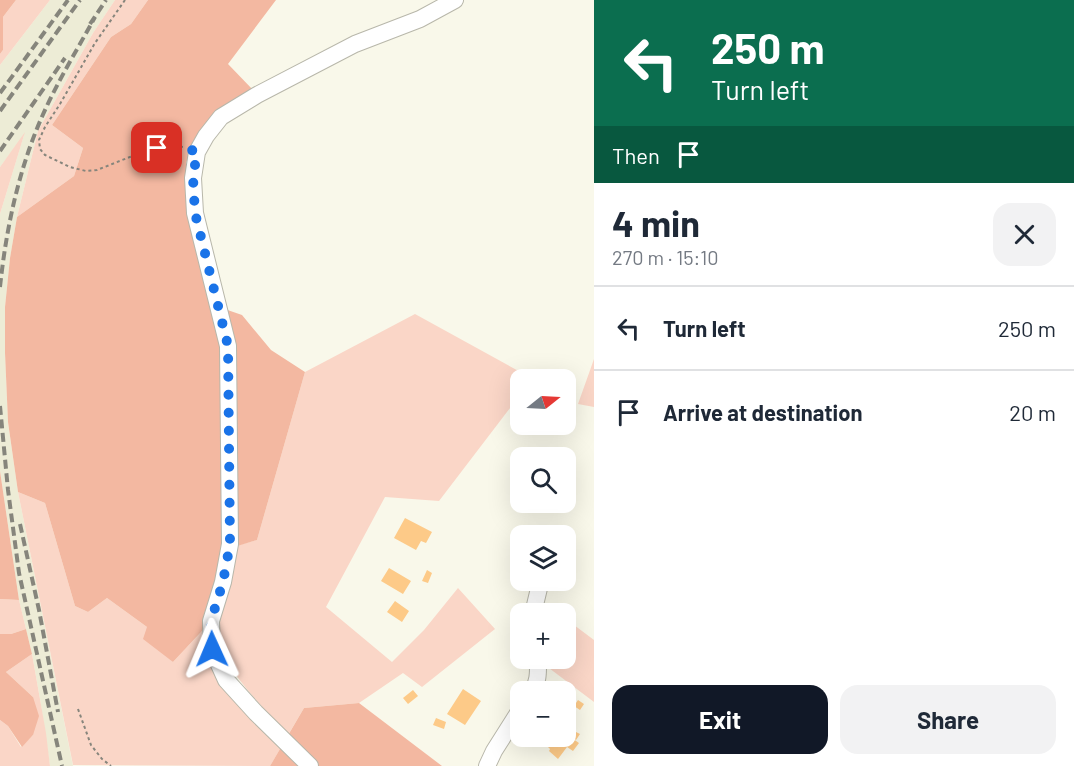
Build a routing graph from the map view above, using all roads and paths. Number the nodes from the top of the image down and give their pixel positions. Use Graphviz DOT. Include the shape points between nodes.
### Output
graph roads {
  1 [pos="125,0"];
  2 [pos="455,0"];
  3 [pos="197,152"];
  4 [pos="78,709"];
  5 [pos="510,726"];
  6 [pos="111,766"];
  7 [pos="310,766"];
  8 [pos="487,766"];
  1 -- 3 [label="path" via="45,127 40,149 45,156 86,171 170,145"];
  2 -- 3 [label="street" via="420,19 355,44 257,95 221,117"];
  3 -- 7 [label="street" via="193,178 195,213 228,346 230,544 211,621 212,649 226,680"];
  4 -- 6 [label="path" via="91,745"];
  5 -- 8 [label="street"];
}
